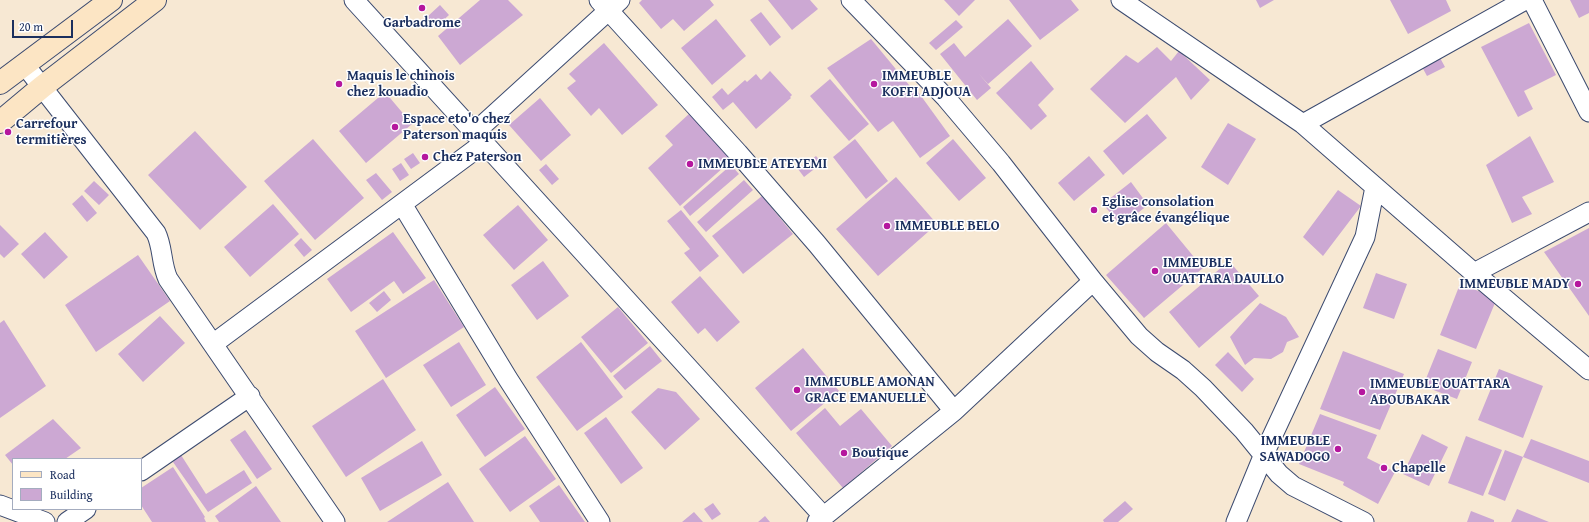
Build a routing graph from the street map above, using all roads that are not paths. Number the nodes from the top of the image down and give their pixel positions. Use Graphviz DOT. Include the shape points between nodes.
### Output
graph roads {
  1 [pos="111,0"];
  2 [pos="155,0"];
  3 [pos="354,0"];
  4 [pos="851,0"];
  5 [pos="1121,0"];
  6 [pos="1525,0"];
  7 [pos="1532,0"];
  8 [pos="609,4"];
  9 [pos="24,64"];
  10 [pos="0,83"];
  11 [pos="42,87"];
  12 [pos="1589,112"];
  13 [pos="0,122"];
  14 [pos="1303,124"];
  15 [pos="479,138"];
  16 [pos="1375,187"];
  17 [pos="402,204"];
  18 [pos="1589,212"];
  19 [pos="1474,273"];
  20 [pos="1093,281"];
  21 [pos="213,344"];
  22 [pos="1589,370"];
  23 [pos="250,396"];
  24 [pos="954,411"];
  25 [pos="1264,454"];
  26 [pos="142,470"];
  27 [pos="0,505"];
  28 [pos="12,510"];
  29 [pos="13,510"];
  30 [pos="85,510"];
  31 [pos="820,519"];
  32 [pos="45,522"];
  33 [pos="67,522"];
  34 [pos="335,522"];
  35 [pos="600,522"];
  36 [pos="1236,522"];
  37 [pos="1364,522"];
  1 -- 9 [label="street"];
  2 -- 11 [label="street"];
  3 -- 15 [label="street"];
  4 -- 20 [label="street" via="946,98 1001,163"];
  5 -- 14 [label="street"];
  6 -- 14 [label="street"];
  7 -- 12 [label="street"];
  8 -- 15 [label="street"];
  8 -- 24 [label="street" via="807,233"];
  9 -- 10 [label="street"];
  9 -- 11 [label="street"];
  11 -- 13 [label="street"];
  11 -- 21 [label="street" via="156,233 168,279"];
  14 -- 16 [label="street"];
  15 -- 17 [label="street"];
  15 -- 31 [label="street"];
  16 -- 19 [label="street"];
  16 -- 25 [label="street" via="1365,237"];
  17 -- 21 [label="street"];
  17 -- 35 [label="street" via="508,379"];
  18 -- 19 [label="street"];
  19 -- 22 [label="street"];
  20 -- 24 [label="street"];
  20 -- 25 [label="street" via="1139,336 1203,388"];
  21 -- 23 [label="street"];
  23 -- 26 [label="street"];
  23 -- 34 [label="street"];
  24 -- 31 [label="street"];
  25 -- 36 [label="street"];
  25 -- 37 [label="street" via="1279,474 1293,486"];
  27 -- 28 [label="street"];
  29 -- 32 [label="street"];
  30 -- 33 [label="street"];
}
